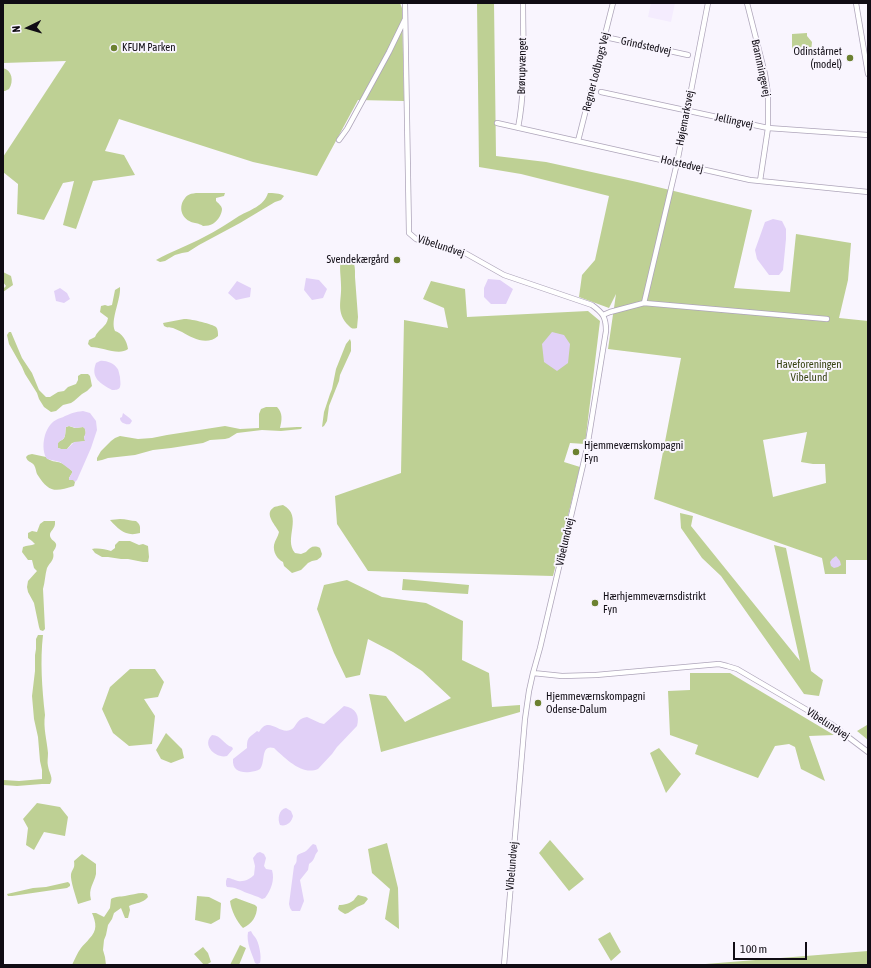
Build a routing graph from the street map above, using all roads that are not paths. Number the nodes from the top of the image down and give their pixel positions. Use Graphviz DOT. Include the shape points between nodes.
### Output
graph roads {
  1 [pos="405,3"];
  2 [pos="522,3"];
  3 [pos="613,3"];
  4 [pos="708,3"];
  5 [pos="746,3"];
  6 [pos="856,3"];
  7 [pos="406,18"];
  8 [pos="605,37"];
  9 [pos="688,55"];
  10 [pos="868,74"];
  11 [pos="601,92"];
  12 [pos="687,111"];
  13 [pos="498,123"];
  14 [pos="518,128"];
  15 [pos="768,128"];
  16 [pos="868,135"];
  17 [pos="340,140"];
  18 [pos="578,141"];
  19 [pos="677,163"];
  20 [pos="760,181"];
  21 [pos="868,192"];
  22 [pos="644,303"];
  23 [pos="604,315"];
  24 [pos="827,319"];
  25 [pos="533,673"];
  26 [pos="868,752"];
  27 [pos="504,965"];
  1 -- 7 [label="street, Vibelundvej"];
  2 -- 14 [label="street, Brørupvænget" via="523,70"];
  3 -- 8 [label="street, Regner Lodbrogs Vej"];
  4 -- 12 [label="street, Højemarksvej"];
  5 -- 15 [label="street, Brammingevej" via="765,74"];
  6 -- 10 [label="street"];
  7 -- 17 [label="street"];
  7 -- 23 [label="street, Vibelundvej" via="409,233 416,239 465,253 504,275 592,305"];
  8 -- 9 [label="street, Grindstedvej"];
  8 -- 18 [label="street, Regner Lodbrogs Vej"];
  11 -- 12 [label="street, Jellingvej"];
  12 -- 15 [label="street, Jellingvej"];
  12 -- 19 [label="street, Højemarksvej"];
  13 -- 14 [label="street, Holstedvej"];
  14 -- 18 [label="street, Holstedvej"];
  15 -- 16 [label="street, Jellingvej"];
  15 -- 20 [label="street, Brammingevej"];
  18 -- 19 [label="street, Holstedvej"];
  19 -- 20 [label="street, Holstedvej"];
  19 -- 22 [label="street, Højemarksvej"];
  20 -- 21 [label="street, Holstedvej"];
  22 -- 23 [label="street"];
  22 -- 24 [label="street"];
  23 -- 25 [label="street, Vibelundvej" via="606,331 588,442"];
  25 -- 26 [label="street, Vibelundvej" via="596,676 719,664 736,669 831,724"];
  25 -- 27 [label="street, Vibelundvej" via="525,719"];
}
